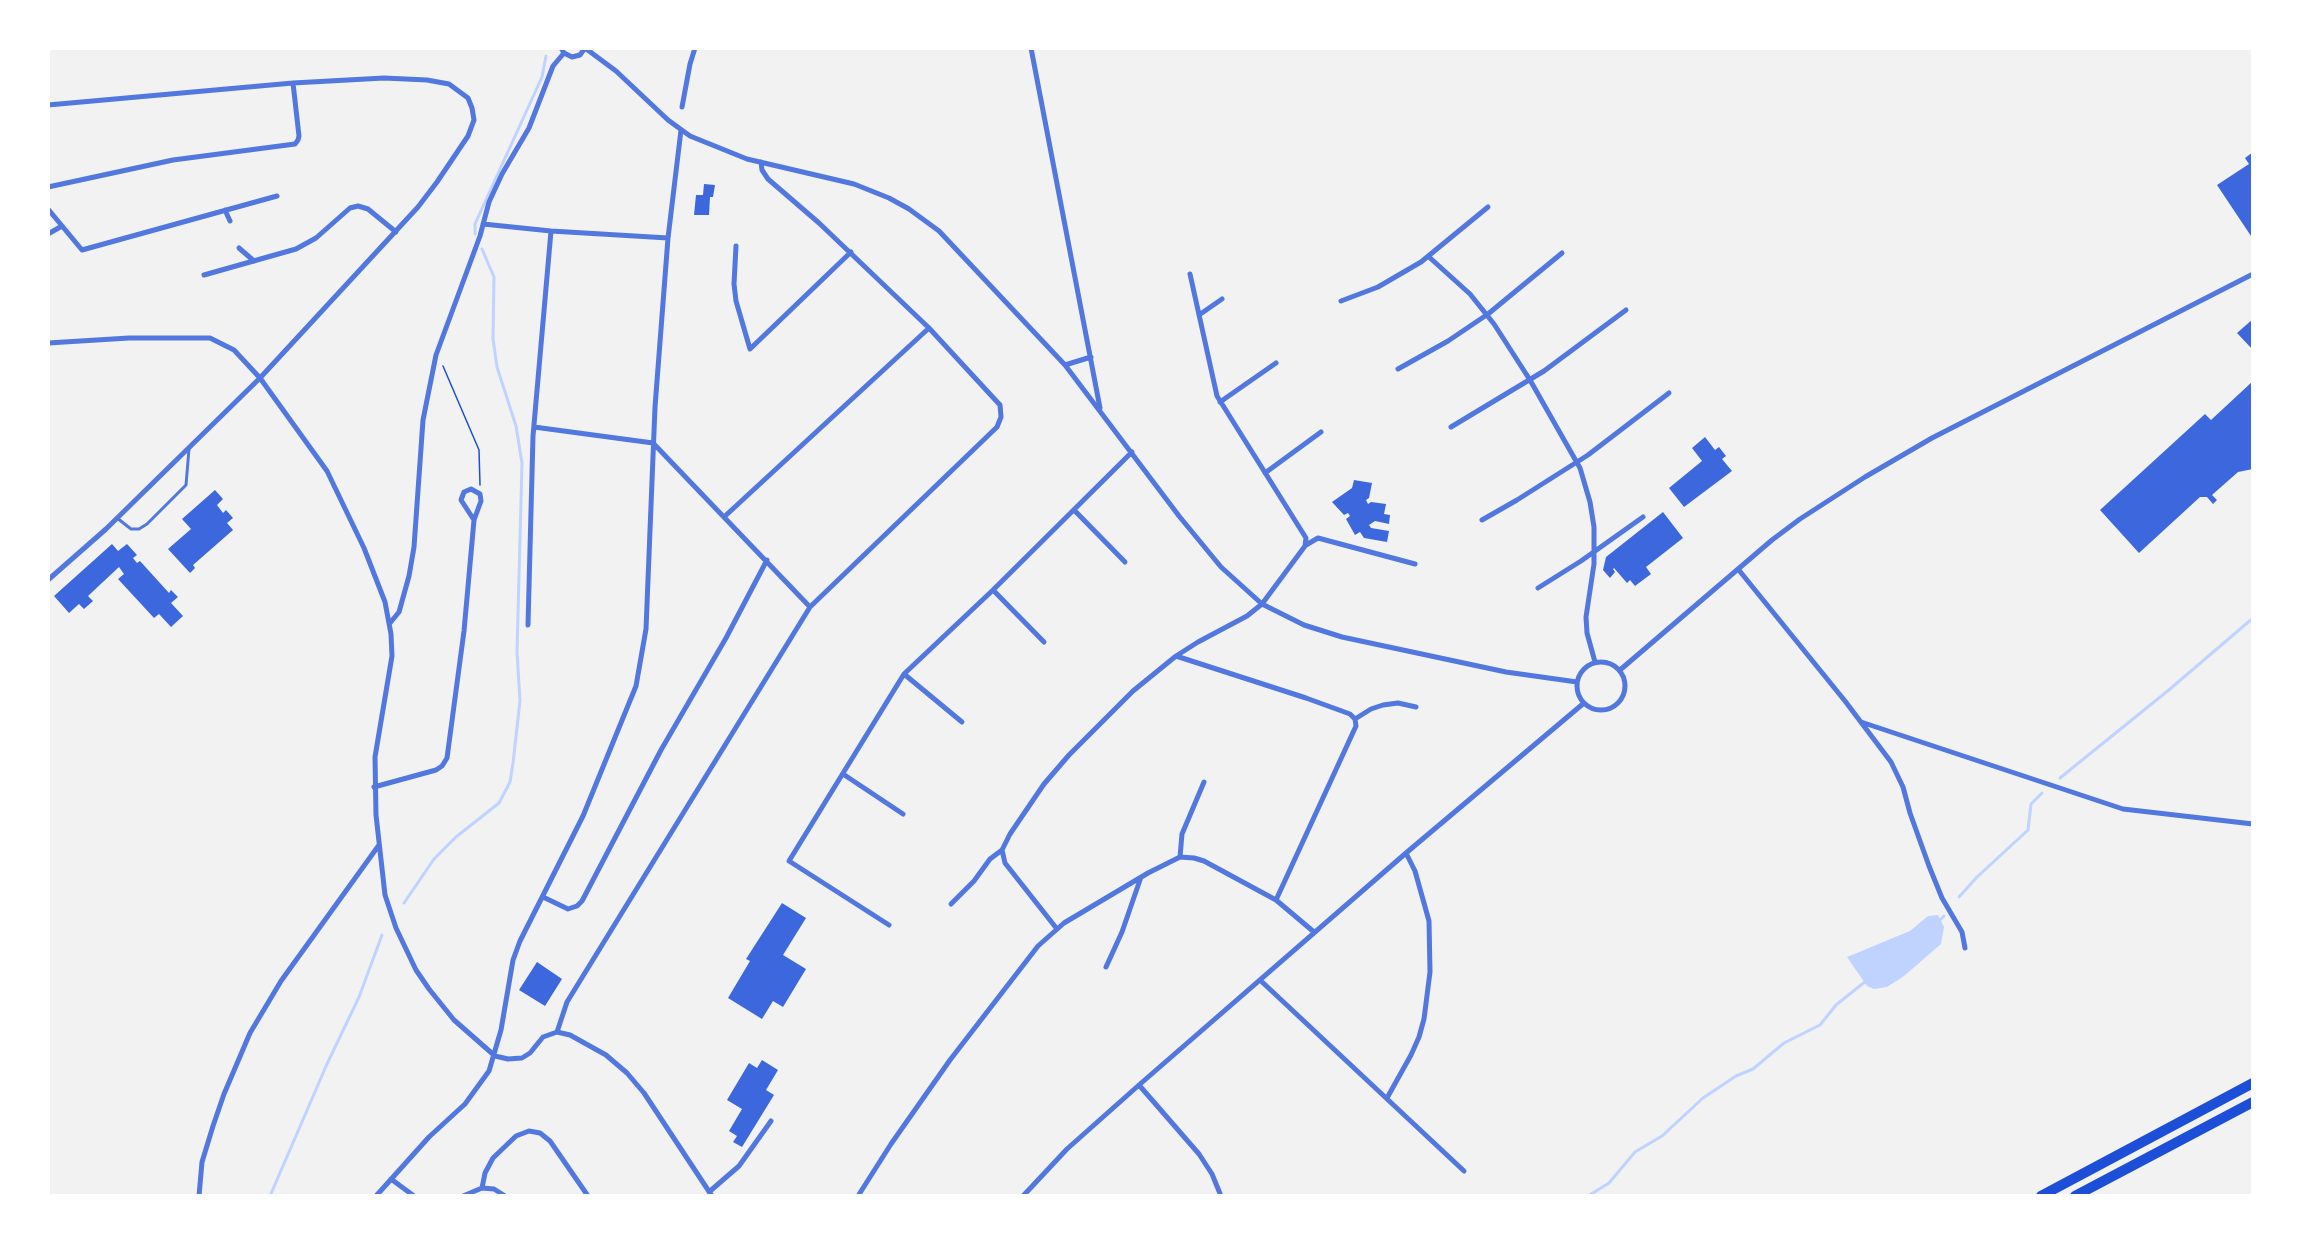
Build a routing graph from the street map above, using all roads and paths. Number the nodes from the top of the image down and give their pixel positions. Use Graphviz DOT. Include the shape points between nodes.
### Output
graph roads {
  1 [pos="585,48"];
  2 [pos="695,48"];
  3 [pos="1031,48"];
  4 [pos="562,51"];
  5 [pos="293,83"];
  6 [pos="48,105"];
  7 [pos="682,107"];
  8 [pos="681,130"];
  9 [pos="761,162"];
  10 [pos="48,187"];
  11 [pos="277,196"];
  12 [pos="1488,207"];
  13 [pos="48,208"];
  14 [pos="225,210"];
  15 [pos="230,221"];
  16 [pos="483,225"];
  17 [pos="62,226"];
  18 [pos="551,231"];
  19 [pos="396,232"];
  20 [pos="48,234"];
  21 [pos="668,238"];
  22 [pos="736,246"];
  23 [pos="239,248"];
  24 [pos="851,252"];
  25 [pos="1562,253"];
  26 [pos="1429,257"];
  27 [pos="254,261"];
  28 [pos="1190,274"];
  29 [pos="2253,274"];
  30 [pos="204,275"];
  31 [pos="1222,299"];
  32 [pos="1341,301"];
  33 [pos="1626,310"];
  34 [pos="1488,314"];
  35 [pos="1199,315"];
  36 [pos="929,328"];
  37 [pos="48,343"];
  38 [pos="436,355"];
  39 [pos="1091,357"];
  40 [pos="1276,363"];
  41 [pos="1065,365"];
  42 [pos="1398,369"];
  43 [pos="260,378"];
  44 [pos="1530,380"];
  45 [pos="1669,393"];
  46 [pos="1220,402"];
  47 [pos="1100,410"];
  48 [pos="534,427"];
  49 [pos="1451,427"];
  50 [pos="1321,432"];
  51 [pos="653,443"];
  52 [pos="189,448"];
  53 [pos="1132,453"];
  54 [pos="1577,462"];
  55 [pos="1265,472"];
  56 [pos="480,494"];
  57 [pos="1075,511"];
  58 [pos="724,517"];
  59 [pos="1642,517"];
  60 [pos="117,518"];
  61 [pos="474,520"];
  62 [pos="1482,520"];
  63 [pos="1305,546"];
  64 [pos="1594,552"];
  65 [pos="767,560"];
  66 [pos="1125,562"];
  67 [pos="1415,564"];
  68 [pos="1738,569"];
  69 [pos="48,580"];
  70 [pos="1538,588"];
  71 [pos="993,590"];
  72 [pos="1262,604"];
  73 [pos="810,607"];
  74 [pos="390,623"];
  75 [pos="528,625"];
  76 [pos="1044,642"];
  77 [pos="1176,656"];
  78 [pos="1595,662"];
  79 [pos="1620,670"];
  80 [pos="904,674"];
  81 [pos="1577,682"];
  82 [pos="1584,703"];
  83 [pos="1416,706"];
  84 [pos="1355,719"];
  85 [pos="962,722"];
  86 [pos="1862,722"];
  87 [pos="843,774"];
  88 [pos="1204,782"];
  89 [pos="374,787"];
  90 [pos="903,814"];
  91 [pos="2253,824"];
  92 [pos="379,845"];
  93 [pos="1002,850"];
  94 [pos="1406,854"];
  95 [pos="1179,857"];
  96 [pos="1141,877"];
  97 [pos="543,897"];
  98 [pos="1276,900"];
  99 [pos="951,904"];
  100 [pos="889,925"];
  101 [pos="1057,928"];
  102 [pos="1314,932"];
  103 [pos="1965,948"];
  104 [pos="1106,967"];
  105 [pos="1260,980"];
  106 [pos="556,1032"];
  107 [pos="495,1056"];
  108 [pos="2253,1083"];
  109 [pos="1139,1085"];
  110 [pos="1387,1098"];
  111 [pos="2253,1102"];
  112 [pos="771,1121"];
  113 [pos="1464,1171"];
  114 [pos="391,1179"];
  115 [pos="483,1188"];
  116 [pos="710,1194"];
  117 [pos="1026,1195"];
  118 [pos="199,1196"];
  119 [pos="376,1196"];
  120 [pos="414,1196"];
  121 [pos="463,1196"];
  122 [pos="505,1196"];
  123 [pos="588,1196"];
  124 [pos="858,1196"];
  125 [pos="1221,1196"];
  126 [pos="2041,1196"];
  127 [pos="2075,1196"];
  1 -- 4 [label="street" via="576,57"];
  1 -- 8 [label="street"];
  2 -- 7 [label="street"];
  3 -- 39 [label="street"];
  4 -- 16 [label="street" via="529,128 496,186"];
  5 -- 6 [label="street"];
  5 -- 10 [label="street" via="299,136 295,144 173,160"];
  5 -- 19 [label="street" via="427,80 449,84 468,98 474,120 468,136 429,194"];
  8 -- 9 [label="street" via="728,153"];
  8 -- 21 [label="street"];
  9 -- 24 [label="street" via="768,179"];
  9 -- 41 [label="street" via="854,184 909,209 963,255"];
  11 -- 14 [label="street"];
  12 -- 26 [label="street"];
  13 -- 17 [label="street"];
  14 -- 15 [label="street"];
  14 -- 17 [label="street" via="82,249"];
  16 -- 18 [label="street"];
  16 -- 38 [label="street"];
  17 -- 20 [label="street"];
  18 -- 21 [label="street"];
  18 -- 48 [label="street"];
  19 -- 27 [label="street" via="368,208 358,206 296,249"];
  19 -- 43 [label="street"];
  21 -- 51 [label="street"];
  22 -- 24 [label="street" via="735,293 750,349"];
  23 -- 27 [label="street"];
  24 -- 36 [label="street"];
  25 -- 34 [label="street"];
  26 -- 32 [label="street" via="1378,286"];
  26 -- 34 [label="street"];
  27 -- 30 [label="street"];
  28 -- 35 [label="street"];
  29 -- 68 [label="street" via="1902,456 1800,519"];
  31 -- 35 [label="street"];
  33 -- 44 [label="street"];
  34 -- 42 [label="street"];
  34 -- 44 [label="street"];
  35 -- 46 [label="street"];
  36 -- 58 [label="street"];
  36 -- 73 [label="street" via="1000,405 1002,413 997,427"];
  37 -- 43 [label="street" via="210,338 234,350"];
  38 -- 56 [label="path" via="479,450"];
  38 -- 74 [label="street" via="423,420 414,547 399,612"];
  39 -- 41 [label="street"];
  39 -- 47 [label="street"];
  40 -- 46 [label="street"];
  41 -- 47 [label="street"];
  43 -- 52 [label="street"];
  43 -- 74 [label="street" via="333,483 380,587"];
  44 -- 49 [label="street"];
  44 -- 54 [label="street"];
  45 -- 54 [label="street"];
  46 -- 55 [label="street"];
  47 -- 53 [label="street"];
  48 -- 51 [label="street"];
  48 -- 75 [label="street"];
  50 -- 55 [label="street"];
  51 -- 58 [label="street"];
  51 -- 97 [label="street" via="646,630 639,675 583,816"];
  52 -- 60 [label="street"];
  52 -- 60 [label="lane" via="186,485 147,524 131,529"];
  53 -- 57 [label="street"];
  53 -- 72 [label="street" via="1221,567"];
  54 -- 62 [label="street"];
  54 -- 64 [label="street" via="1590,502"];
  55 -- 63 [label="street" via="1306,535"];
  56 -- 61 [label="street" via="481,504"];
  56 -- 61 [label="street" via="471,489 461,497"];
  57 -- 66 [label="street"];
  57 -- 71 [label="street"];
  58 -- 65 [label="street"];
  59 -- 64 [label="street"];
  60 -- 69 [label="street"];
  61 -- 89 [label="street" via="447,758 436,770"];
  63 -- 67 [label="street" via="1318,538"];
  63 -- 72 [label="street"];
  64 -- 70 [label="street"];
  64 -- 78 [label="street" via="1586,622"];
  65 -- 73 [label="street"];
  65 -- 97 [label="street" via="580,904 568,909"];
  68 -- 79 [label="street"];
  68 -- 86 [label="street"];
  71 -- 76 [label="street"];
  71 -- 80 [label="street"];
  72 -- 77 [label="street"];
  72 -- 81 [label="street" via="1296,622 1342,637 1506,672"];
  73 -- 106 [label="street" via="573,993"];
  74 -- 89 [label="street" via="392,662 375,757"];
  77 -- 84 [label="street" via="1306,698"];
  77 -- 93 [label="street" via="1069,755 1044,784"];
  78 -- 79 [label="street" via="1608,663"];
  78 -- 81 [label="street" via="1583,669"];
  79 -- 82 [label="street" via="1625,686 1619,702 1599,710"];
  80 -- 85 [label="street"];
  80 -- 87 [label="street"];
  81 -- 82 [label="street"];
  82 -- 94 [label="street"];
  83 -- 84 [label="street" via="1383,705"];
  84 -- 98 [label="street" via="1356,726"];
  86 -- 91 [label="street" via="2123,808"];
  86 -- 103 [label="street" via="1891,762 1903,787 1929,867 1962,932"];
  87 -- 90 [label="street"];
  87 -- 100 [label="street" via="789,861"];
  88 -- 95 [label="street" via="1182,834"];
  89 -- 92 [label="street"];
  92 -- 107 [label="street" via="388,906 416,970 454,1020"];
  92 -- 118 [label="street" via="281,981 250,1033 213,1126 202,1162"];
  93 -- 99 [label="street"];
  93 -- 101 [label="street" via="1005,863"];
  94 -- 102 [label="street"];
  94 -- 110 [label="street" via="1430,921 1430,972 1419,1037"];
  95 -- 96 [label="street"];
  95 -- 98 [label="street" via="1204,861"];
  96 -- 101 [label="street"];
  96 -- 104 [label="street"];
  97 -- 107 [label="street" via="513,960"];
  98 -- 102 [label="street"];
  101 -- 124 [label="street" via="1031,953 984,1013"];
  102 -- 105 [label="street"];
  105 -- 109 [label="street"];
  105 -- 110 [label="street"];
  106 -- 107 [label="street" via="543,1037 522,1058"];
  106 -- 116 [label="street" via="596,1049 627,1073"];
  107 -- 114 [label="street" via="465,1104"];
  108 -- 126 [label="highway"];
  109 -- 117 [label="street" via="1067,1149"];
  109 -- 125 [label="street" via="1199,1154"];
  110 -- 113 [label="street"];
  111 -- 127 [label="highway"];
  112 -- 116 [label="street" via="739,1166"];
  114 -- 119 [label="street"];
  114 -- 120 [label="street"];
  115 -- 121 [label="street"];
  115 -- 122 [label="street"];
  115 -- 123 [label="street" via="485,1173 494,1158 516,1136 529,1131 550,1141"];
}
